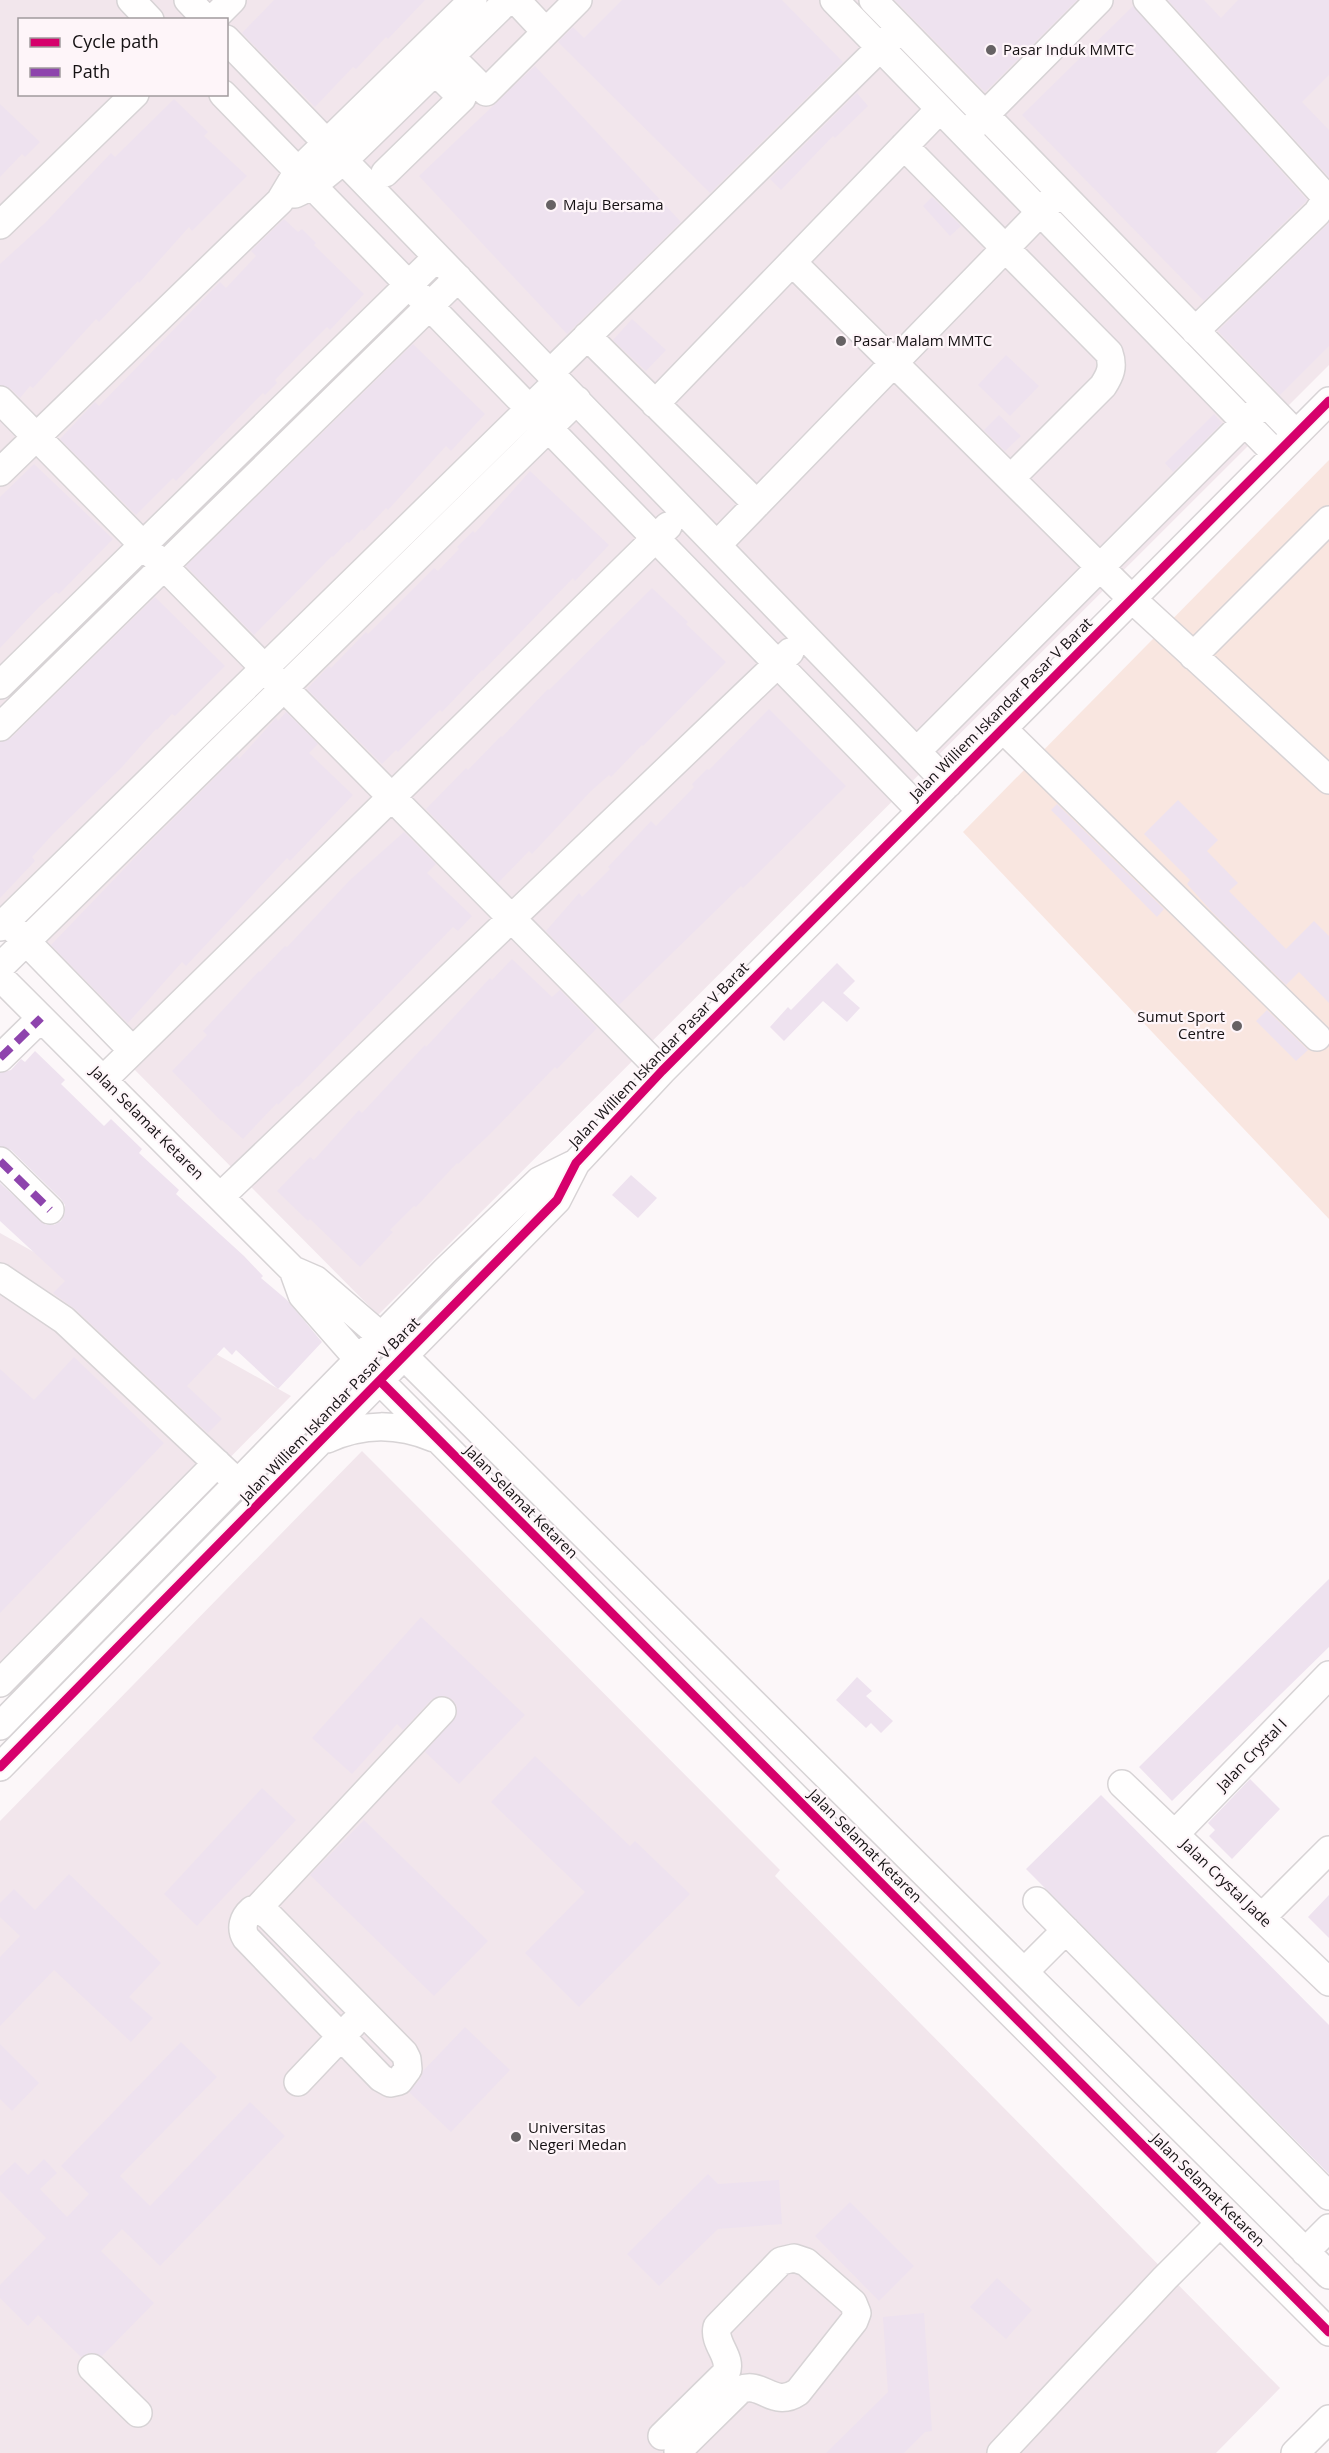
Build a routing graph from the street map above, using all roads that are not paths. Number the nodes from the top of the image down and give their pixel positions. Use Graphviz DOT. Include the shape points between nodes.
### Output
graph roads {
  1 [pos="131,0"];
  2 [pos="188,0"];
  3 [pos="232,0"];
  4 [pos="473,0"];
  5 [pos="508,0"];
  6 [pos="516,0"];
  7 [pos="578,0"];
  8 [pos="834,0"];
  9 [pos="873,0"];
  10 [pos="1099,0"];
  11 [pos="1147,0"];
  12 [pos="148,18"];
  13 [pos="205,18"];
  14 [pos="214,18"];
  15 [pos="900,28"];
  16 [pos="546,31"];
  17 [pos="228,41"];
  18 [pos="880,47"];
  19 [pos="443,64"];
  20 [pos="133,96"];
  21 [pos="225,96"];
  22 [pos="940,109"];
  23 [pos="985,115"];
  24 [pos="965,135"];
  25 [pos="904,146"];
  26 [pos="335,152"];
  27 [pos="385,173"];
  28 [pos="305,178"];
  29 [pos="1060,192"];
  30 [pos="1040,212"];
  31 [pos="0,225"];
  32 [pos="1005,248"];
  33 [pos="437,257"];
  34 [pos="792,262"];
  35 [pos="458,278"];
  36 [pos="408,285"];
  37 [pos="429,307"];
  38 [pos="1195,331"];
  39 [pos="587,336"];
  40 [pos="342,350"];
  41 [pos="894,362"];
  42 [pos="363,371"];
  43 [pos="554,377"];
  44 [pos="0,400"];
  45 [pos="577,400"];
  46 [pos="1329,401"];
  47 [pos="289,402"];
  48 [pos="1265,403"];
  49 [pos="655,404"];
  50 [pos="529,409"];
  51 [pos="1244,421"];
  52 [pos="310,423"];
  53 [pos="548,428"];
  54 [pos="1296,434"];
  55 [pos="36,437"];
  56 [pos="247,443"];
  57 [pos="1276,454"];
  58 [pos="268,465"];
  59 [pos="0,472"];
  60 [pos="1011,478"];
  61 [pos="208,481"];
  62 [pos="229,503"];
  63 [pos="757,504"];
  64 [pos="684,511"];
  65 [pos="1329,520"];
  66 [pos="655,538"];
  67 [pos="143,545"];
  68 [pos="717,545"];
  69 [pos="164,566"];
  70 [pos="1100,567"];
  71 [pos="1132,599"];
  72 [pos="72,614"];
  73 [pos="94,635"];
  74 [pos="806,637"];
  75 [pos="32,653"];
  76 [pos="1193,656"];
  77 [pos="777,664"];
  78 [pos="264,668"];
  79 [pos="53,675"];
  80 [pos="0,685"];
  81 [pos="284,688"];
  82 [pos="4,716"];
  83 [pos="1003,729"];
  84 [pos="917,751"];
  85 [pos="1329,780"];
  86 [pos="948,784"];
  87 [pos="391,796"];
  88 [pos="921,811"];
  89 [pos="511,918"];
  90 [pos="2,921"];
  91 [pos="26,941"];
  92 [pos="0,967"];
  93 [pos="0,977"];
  94 [pos="41,1018"];
  95 [pos="1317,1037"];
  96 [pos="132,1050"];
  97 [pos="0,1058"];
  98 [pos="662,1071"];
  99 [pos="103,1080"];
  100 [pos="0,1161"];
  101 [pos="576,1163"];
  102 [pos="220,1197"];
  103 [pos="50,1210"];
  104 [pos="293,1270"];
  105 [pos="0,1277"];
  106 [pos="382,1337"];
  107 [pos="404,1356"];
  108 [pos="359,1360"];
  109 [pos="380,1381"];
  110 [pos="438,1440"];
  111 [pos="321,1441"];
  112 [pos="217,1463"];
  113 [pos="238,1483"];
  114 [pos="663,1613"];
  115 [pos="639,1640"];
  116 [pos="1329,1676"];
  117 [pos="0,1683"];
  118 [pos="442,1711"];
  119 [pos="0,1727"];
  120 [pos="20,1747"];
  121 [pos="0,1767"];
  122 [pos="1122,1784"];
  123 [pos="1175,1834"];
  124 [pos="1329,1850"];
  125 [pos="1037,1901"];
  126 [pos="256,1910"];
  127 [pos="1262,1917"];
  128 [pos="1066,1930"];
  129 [pos="1024,1972"];
  130 [pos="1329,1982"];
  131 [pos="364,2013"];
  132 [pos="340,2037"];
  133 [pos="1103,2050"];
  134 [pos="1074,2077"];
  135 [pos="298,2082"];
  136 [pos="1329,2196"];
  137 [pos="1220,2223"];
  138 [pos="1329,2228"];
  139 [pos="1305,2252"];
  140 [pos="1329,2275"];
  141 [pos="1329,2332"];
  142 [pos="92,2368"];
  143 [pos="138,2413"];
  144 [pos="1329,2419"];
  145 [pos="670,2444"];
  146 [pos="1001,2453"];
  147 [pos="1296,2453"];
  1 -- 12 [label="street"];
  2 -- 13 [label="street"];
  3 -- 14 [label="street"];
  4 -- 26 [label="street"];
  5 -- 19 [label="street"];
  6 -- 16 [label="street"];
  7 -- 16 [label="street"];
  8 -- 18 [label="street"];
  9 -- 15 [label="street"];
  10 -- 23 [label="street"];
  11 -- 38 [label="street" via="1324,195 1317,213"];
  15 -- 18 [label="street"];
  15 -- 23 [label="street"];
  16 -- 19 [label="street" via="486,92"];
  17 -- 26 [label="street"];
  18 -- 22 [label="street"];
  18 -- 39 [label="street"];
  19 -- 26 [label="street"];
  19 -- 27 [label="street" via="462,98"];
  20 -- 31 [label="street"];
  21 -- 28 [label="street"];
  22 -- 24 [label="street"];
  22 -- 25 [label="street"];
  23 -- 24 [label="street"];
  23 -- 29 [label="street"];
  24 -- 30 [label="street"];
  25 -- 32 [label="street"];
  25 -- 34 [label="street"];
  26 -- 28 [label="street"];
  26 -- 33 [label="street"];
  28 -- 36 [label="street"];
  28 -- 55 [label="street"];
  29 -- 30 [label="street"];
  29 -- 38 [label="street"];
  30 -- 32 [label="street"];
  30 -- 51 [label="street"];
  32 -- 41 [label="street"];
  32 -- 60 [label="street" via="1109,353 1112,361 1103,387"];
  33 -- 35 [label="street"];
  33 -- 36 [label="street"];
  34 -- 41 [label="street"];
  34 -- 49 [label="street"];
  35 -- 37 [label="street"];
  35 -- 43 [label="street"];
  36 -- 37 [label="street"];
  36 -- 40 [label="street"];
  37 -- 42 [label="street"];
  37 -- 50 [label="street"];
  38 -- 48 [label="street"];
  39 -- 43 [label="street"];
  39 -- 49 [label="street"];
  40 -- 42 [label="street"];
  40 -- 47 [label="street"];
  41 -- 60 [label="street"];
  41 -- 63 [label="street"];
  42 -- 52 [label="street"];
  43 -- 45 [label="street"];
  43 -- 50 [label="street"];
  44 -- 55 [label="street"];
  45 -- 53 [label="street"];
  45 -- 64 [label="street"];
  46 -- 54 [label="street, Jalan Williem Iskandar Pasar V Barat"];
  47 -- 52 [label="street"];
  47 -- 56 [label="street"];
  48 -- 51 [label="street"];
  48 -- 54 [label="street"];
  49 -- 63 [label="street"];
  50 -- 53 [label="street"];
  50 -- 78 [label="street"];
  51 -- 57 [label="street"];
  51 -- 70 [label="street"];
  52 -- 58 [label="street"];
  53 -- 66 [label="street"];
  53 -- 81 [label="street"];
  54 -- 57 [label="street, Jalan Williem Iskandar Pasar V Barat"];
  55 -- 59 [label="street"];
  55 -- 67 [label="street"];
  56 -- 58 [label="street"];
  56 -- 61 [label="street"];
  57 -- 71 [label="street, Jalan Williem Iskandar Pasar V Barat"];
  58 -- 62 [label="street"];
  60 -- 70 [label="street"];
  61 -- 62 [label="street"];
  61 -- 67 [label="street"];
  62 -- 69 [label="street"];
  63 -- 68 [label="street"];
  64 -- 66 [label="street"];
  64 -- 68 [label="street"];
  65 -- 76 [label="street"];
  66 -- 77 [label="street"];
  66 -- 87 [label="street"];
  67 -- 69 [label="street"];
  67 -- 72 [label="street"];
  68 -- 74 [label="street"];
  69 -- 73 [label="street"];
  69 -- 78 [label="street"];
  70 -- 71 [label="street"];
  70 -- 84 [label="street"];
  71 -- 76 [label="street"];
  71 -- 83 [label="street, Jalan Williem Iskandar Pasar V Barat"];
  72 -- 73 [label="street"];
  72 -- 75 [label="street"];
  73 -- 79 [label="street"];
  74 -- 77 [label="street"];
  74 -- 84 [label="street"];
  75 -- 79 [label="street"];
  75 -- 80 [label="street"];
  76 -- 85 [label="street"];
  77 -- 88 [label="street"];
  77 -- 89 [label="street"];
  78 -- 81 [label="street"];
  78 -- 90 [label="street"];
  79 -- 82 [label="street"];
  81 -- 87 [label="street"];
  81 -- 91 [label="street"];
  83 -- 86 [label="street, Jalan Williem Iskandar Pasar V Barat"];
  83 -- 95 [label="street"];
  84 -- 86 [label="street"];
  86 -- 88 [label="street, Jalan Williem Iskandar Pasar V Barat"];
  87 -- 89 [label="street"];
  87 -- 96 [label="street"];
  88 -- 98 [label="street, Jalan Williem Iskandar Pasar V Barat"];
  89 -- 98 [label="street"];
  89 -- 102 [label="street"];
  90 -- 91 [label="street"];
  91 -- 92 [label="street"];
  91 -- 96 [label="street"];
  93 -- 94 [label="street, Jalan Selamat Ketaren"];
  94 -- 97 [label="street"];
  94 -- 99 [label="street, Jalan Selamat Ketaren"];
  96 -- 99 [label="street"];
  98 -- 101 [label="street, Jalan Williem Iskandar Pasar V Barat"];
  99 -- 102 [label="street, Jalan Selamat Ketaren"];
  100 -- 103 [label="street"];
  101 -- 106 [label="street, Jalan Williem Iskandar Pasar V Barat" via="539,1181"];
  101 -- 107 [label="street, Jalan Williem Iskandar Pasar V Barat" via="557,1200"];
  102 -- 104 [label="street, Jalan Selamat Ketaren"];
  104 -- 106 [label="street, Jalan Selamat Ketaren" via="316,1280"];
  104 -- 108 [label="street, Jalan Selamat Ketaren" via="302,1295"];
  105 -- 112 [label="street" via="64,1320"];
  106 -- 108 [label="street, Jalan Williem Iskandar Pasar V Barat"];
  107 -- 109 [label="street, Jalan Williem Iskandar Pasar V Barat"];
  107 -- 114 [label="street, Jalan Selamat Ketaren"];
  108 -- 113 [label="street, Jalan Williem Iskandar Pasar V Barat"];
  109 -- 110 [label="street, Jalan Selamat Ketaren"];
  109 -- 111 [label="street, Jalan Williem Iskandar Pasar V Barat"];
  110 -- 111 [label="street" via="392,1426 368,1426"];
  110 -- 115 [label="street, Jalan Selamat Ketaren"];
  111 -- 120 [label="street, Jalan Williem Iskandar Pasar V Barat"];
  112 -- 113 [label="street"];
  112 -- 117 [label="street"];
  113 -- 119 [label="street, Jalan Williem Iskandar Pasar V Barat"];
  114 -- 115 [label="street"];
  114 -- 129 [label="street, Jalan Selamat Ketaren"];
  115 -- 134 [label="street, Jalan Selamat Ketaren"];
  116 -- 123 [label="street, Jalan Crystal I"];
  118 -- 126 [label="street"];
  119 -- 120 [label="street"];
  120 -- 121 [label="street, Jalan Williem Iskandar Pasar V Barat"];
  122 -- 123 [label="street, Jalan Crystal Jade"];
  123 -- 127 [label="street, Jalan Crystal Jade"];
  124 -- 127 [label="street"];
  125 -- 128 [label="street"];
  126 -- 131 [label="street" via="269,1916"];
  126 -- 132 [label="street" via="244,1918 246,1938"];
  127 -- 130 [label="street, Jalan Crystal Jade"];
  128 -- 129 [label="street"];
  128 -- 136 [label="street"];
  129 -- 133 [label="street, Jalan Selamat Ketaren"];
  131 -- 132 [label="street"];
  131 -- 132 [label="street" via="404,2053 408,2064 402,2077 395,2082 386,2081"];
  132 -- 135 [label="street"];
  133 -- 134 [label="street"];
  133 -- 139 [label="street, Jalan Selamat Ketaren"];
  134 -- 137 [label="street, Jalan Selamat Ketaren"];
  137 -- 141 [label="street, Jalan Selamat Ketaren"];
  137 -- 146 [label="street"];
  138 -- 139 [label="street"];
  139 -- 140 [label="street, Jalan Selamat Ketaren"];
  142 -- 143 [label="street"];
  144 -- 147 [label="street"];
  145 -- 145 [label="street" via="728,2369 717,2341 717,2327 781,2261 794,2258 807,2262 853,2303 857,2313 854,2321 798,2392 780,2398 750,2387 740,2390"];
}
